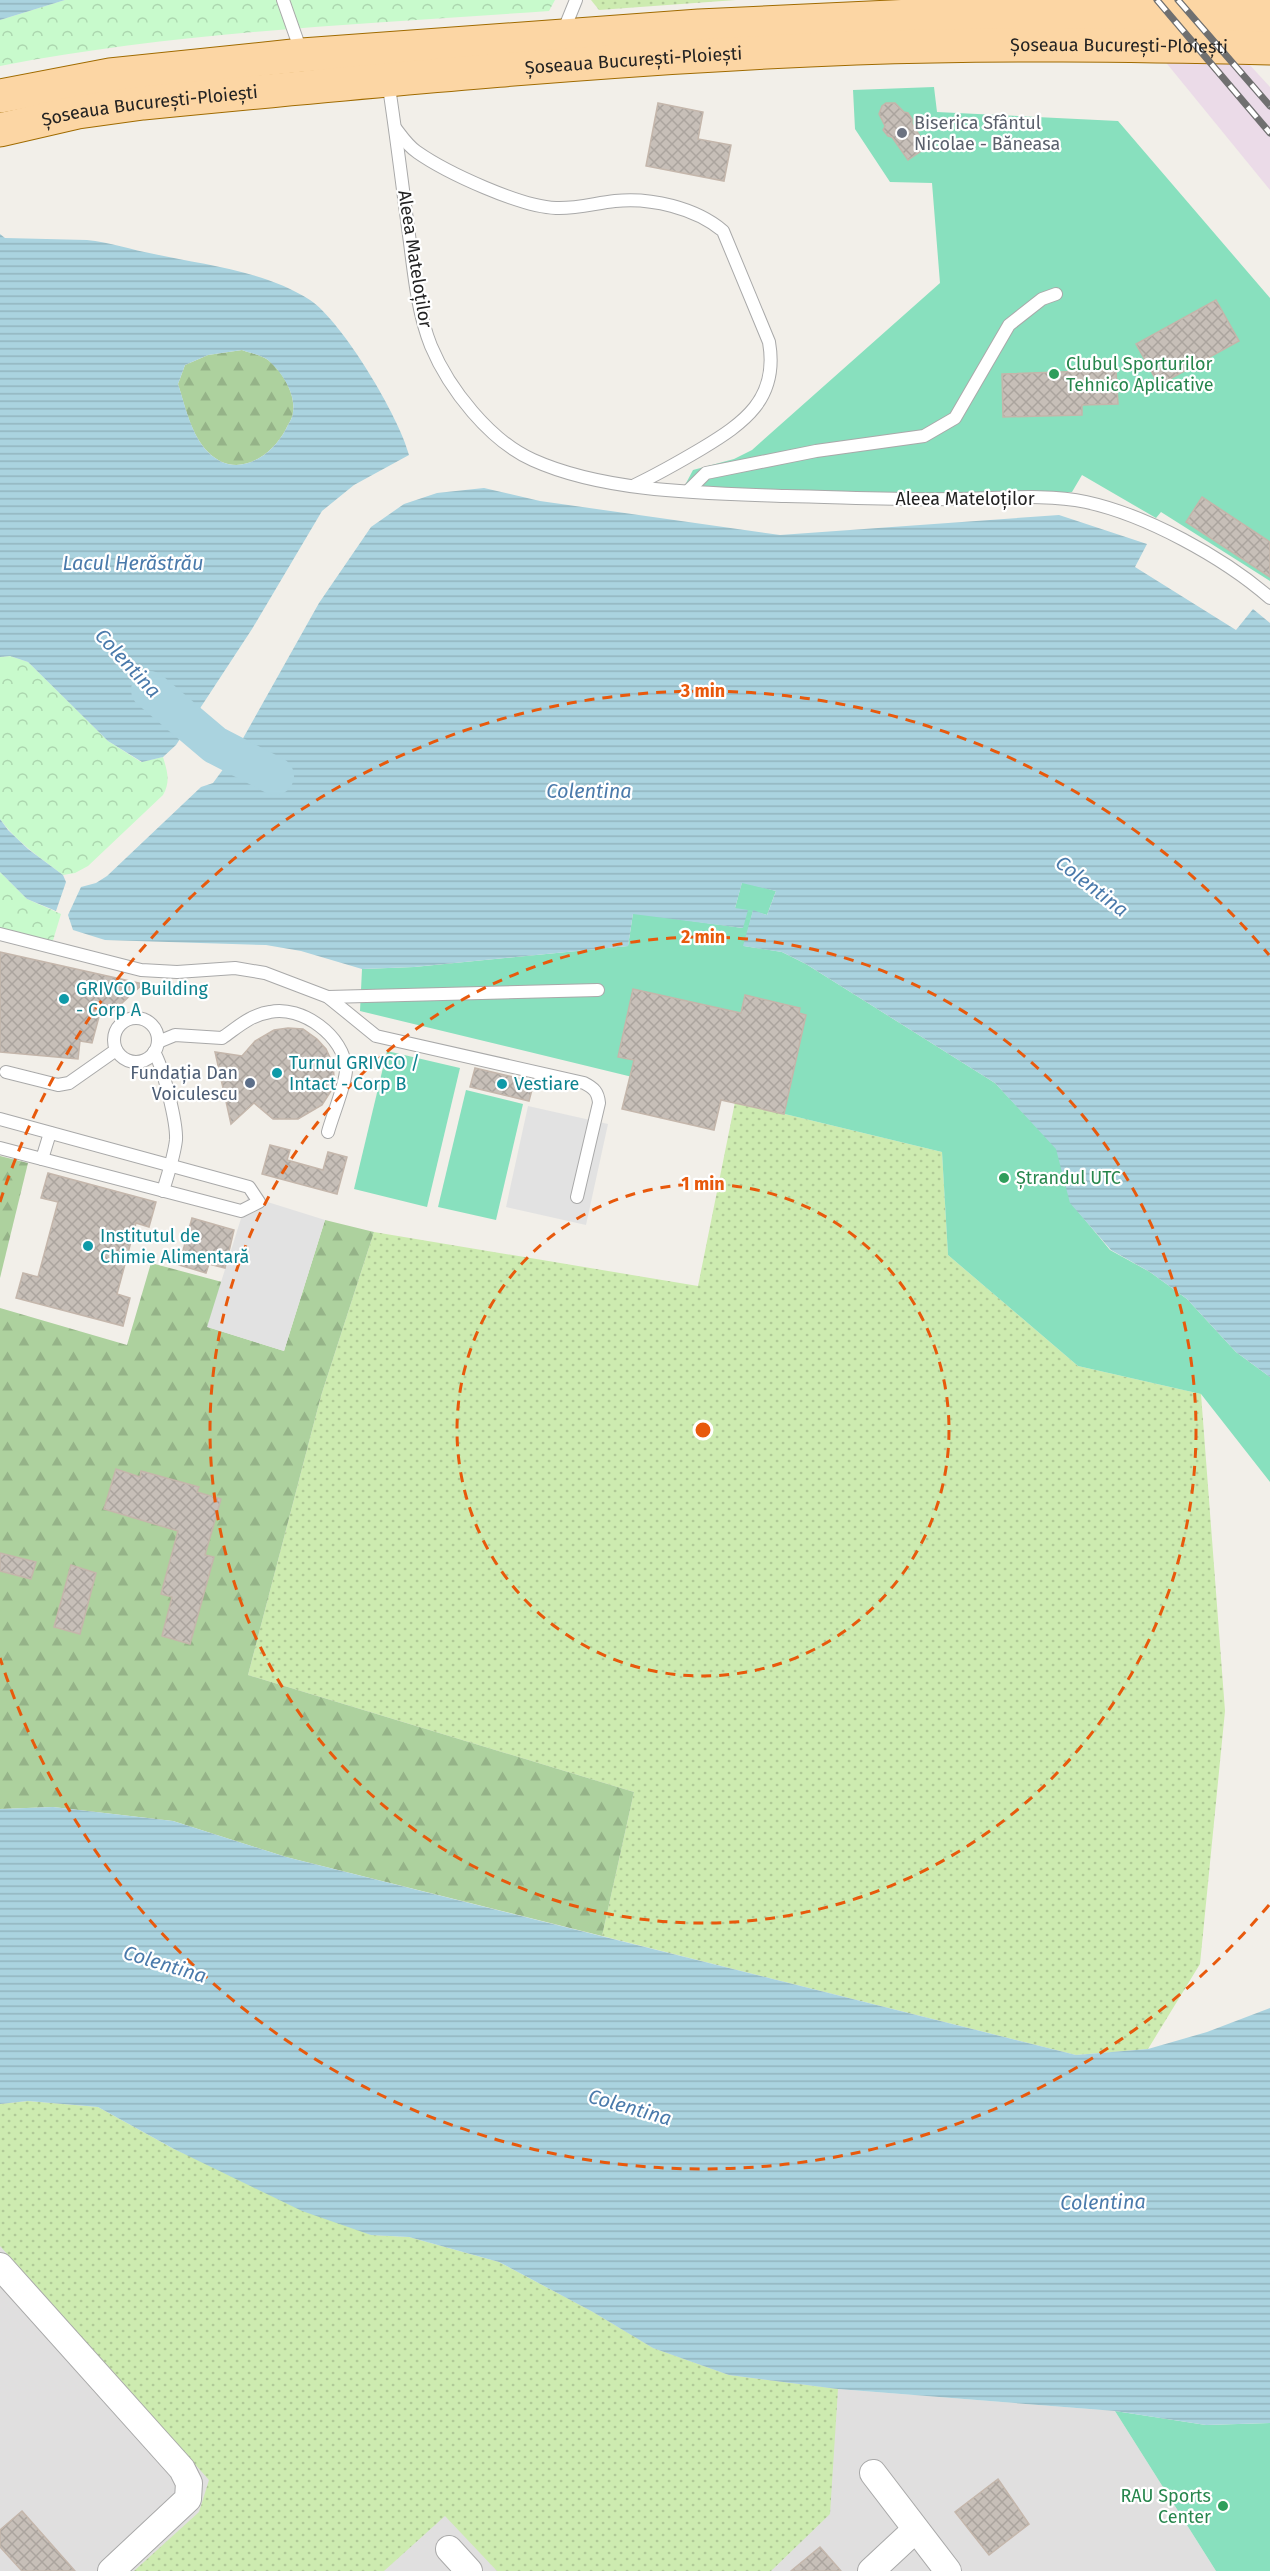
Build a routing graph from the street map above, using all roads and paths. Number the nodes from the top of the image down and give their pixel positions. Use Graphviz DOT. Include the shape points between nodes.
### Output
graph roads {
  1 [pos="283,0"];
  2 [pos="576,0"];
  3 [pos="1036,8"];
  4 [pos="1270,16"];
  5 [pos="562,35"];
  6 [pos="1270,48"];
  7 [pos="302,55"];
  8 [pos="388,80"];
  9 [pos="0,96"];
  10 [pos="395,128"];
  11 [pos="0,130"];
  12 [pos="1056,294"];
  13 [pos="634,486"];
  14 [pos="688,491"];
  15 [pos="1270,598"];
  16 [pos="0,934"];
  17 [pos="598,990"];
  18 [pos="328,998"];
  19 [pos="156,1047"];
  20 [pos="116,1050"];
  21 [pos="6,1072"];
  22 [pos="0,1119"];
  23 [pos="328,1132"];
  24 [pos="50,1133"];
  25 [pos="0,1148"];
  26 [pos="42,1159"];
  27 [pos="171,1165"];
  28 [pos="163,1191"];
  29 [pos="576,1197"];
  30 [pos="0,2266"];
  31 [pos="873,2473"];
  32 [pos="915,2530"];
  33 [pos="449,2548"];
  34 [pos="111,2571"];
  35 [pos="469,2571"];
  36 [pos="871,2571"];
  37 [pos="948,2571"];
  1 -- 7 [label="lane"];
  2 -- 5 [label="lane"];
  3 -- 4 [label="main road, Șoseaua București-Ploiești"];
  3 -- 5 [label="main road, Șoseaua București-Ploiești"];
  5 -- 7 [label="main road, Șoseaua București-Ploiești"];
  6 -- 8 [label="main road, Șoseaua București-Ploiești" via="855,48"];
  7 -- 9 [label="main road, Șoseaua București-Ploiești" via="110,75"];
  8 -- 10 [label="lane, Aleea Mateloților"];
  8 -- 11 [label="main road, Șoseaua București-Ploiești" via="116,106"];
  10 -- 13 [label="lane, Aleea Mateloților" via="425,328 456,391 492,431 530,459 573,474"];
  10 -- 13 [label="lane" via="415,151 435,163 516,199 555,208 641,200 691,213 723,231 769,342 770,377 756,408 734,430"];
  12 -- 14 [label="lane" via="1042,299 1009,325 955,418 924,436 816,451 706,473"];
  13 -- 14 [label="lane, Aleea Mateloților"];
  14 -- 15 [label="lane, Aleea Mateloților" via="896,499 1051,498 1086,502 1170,532 1244,577"];
  16 -- 18 [label="lane" via="141,970 235,968 265,973"];
  17 -- 18 [label="lane"];
  18 -- 29 [label="lane" via="376,1036 592,1087 599,1103"];
  19 -- 20 [label="lane" via="142,1061 135,1062"];
  19 -- 20 [label="lane" via="158,1035 151,1023 132,1018 116,1030"];
  19 -- 23 [label="lane" via="175,1035 222,1038 250,1018 272,1011 301,1015 332,1038 346,1070"];
  19 -- 27 [label="lane" via="176,1136"];
  20 -- 21 [label="lane" via="69,1083 58,1085"];
  22 -- 24 [label="lane"];
  24 -- 26 [label="lane"];
  24 -- 27 [label="lane"];
  25 -- 26 [label="lane"];
  26 -- 28 [label="lane"];
  27 -- 28 [label="lane"];
  27 -- 28 [label="lane" via="249,1187 259,1203 241,1211"];
  30 -- 34 [label="street" via="182,2469 189,2483 189,2499"];
  31 -- 32 [label="street"];
  32 -- 36 [label="street"];
  32 -- 37 [label="street"];
  33 -- 35 [label="street"];
}
